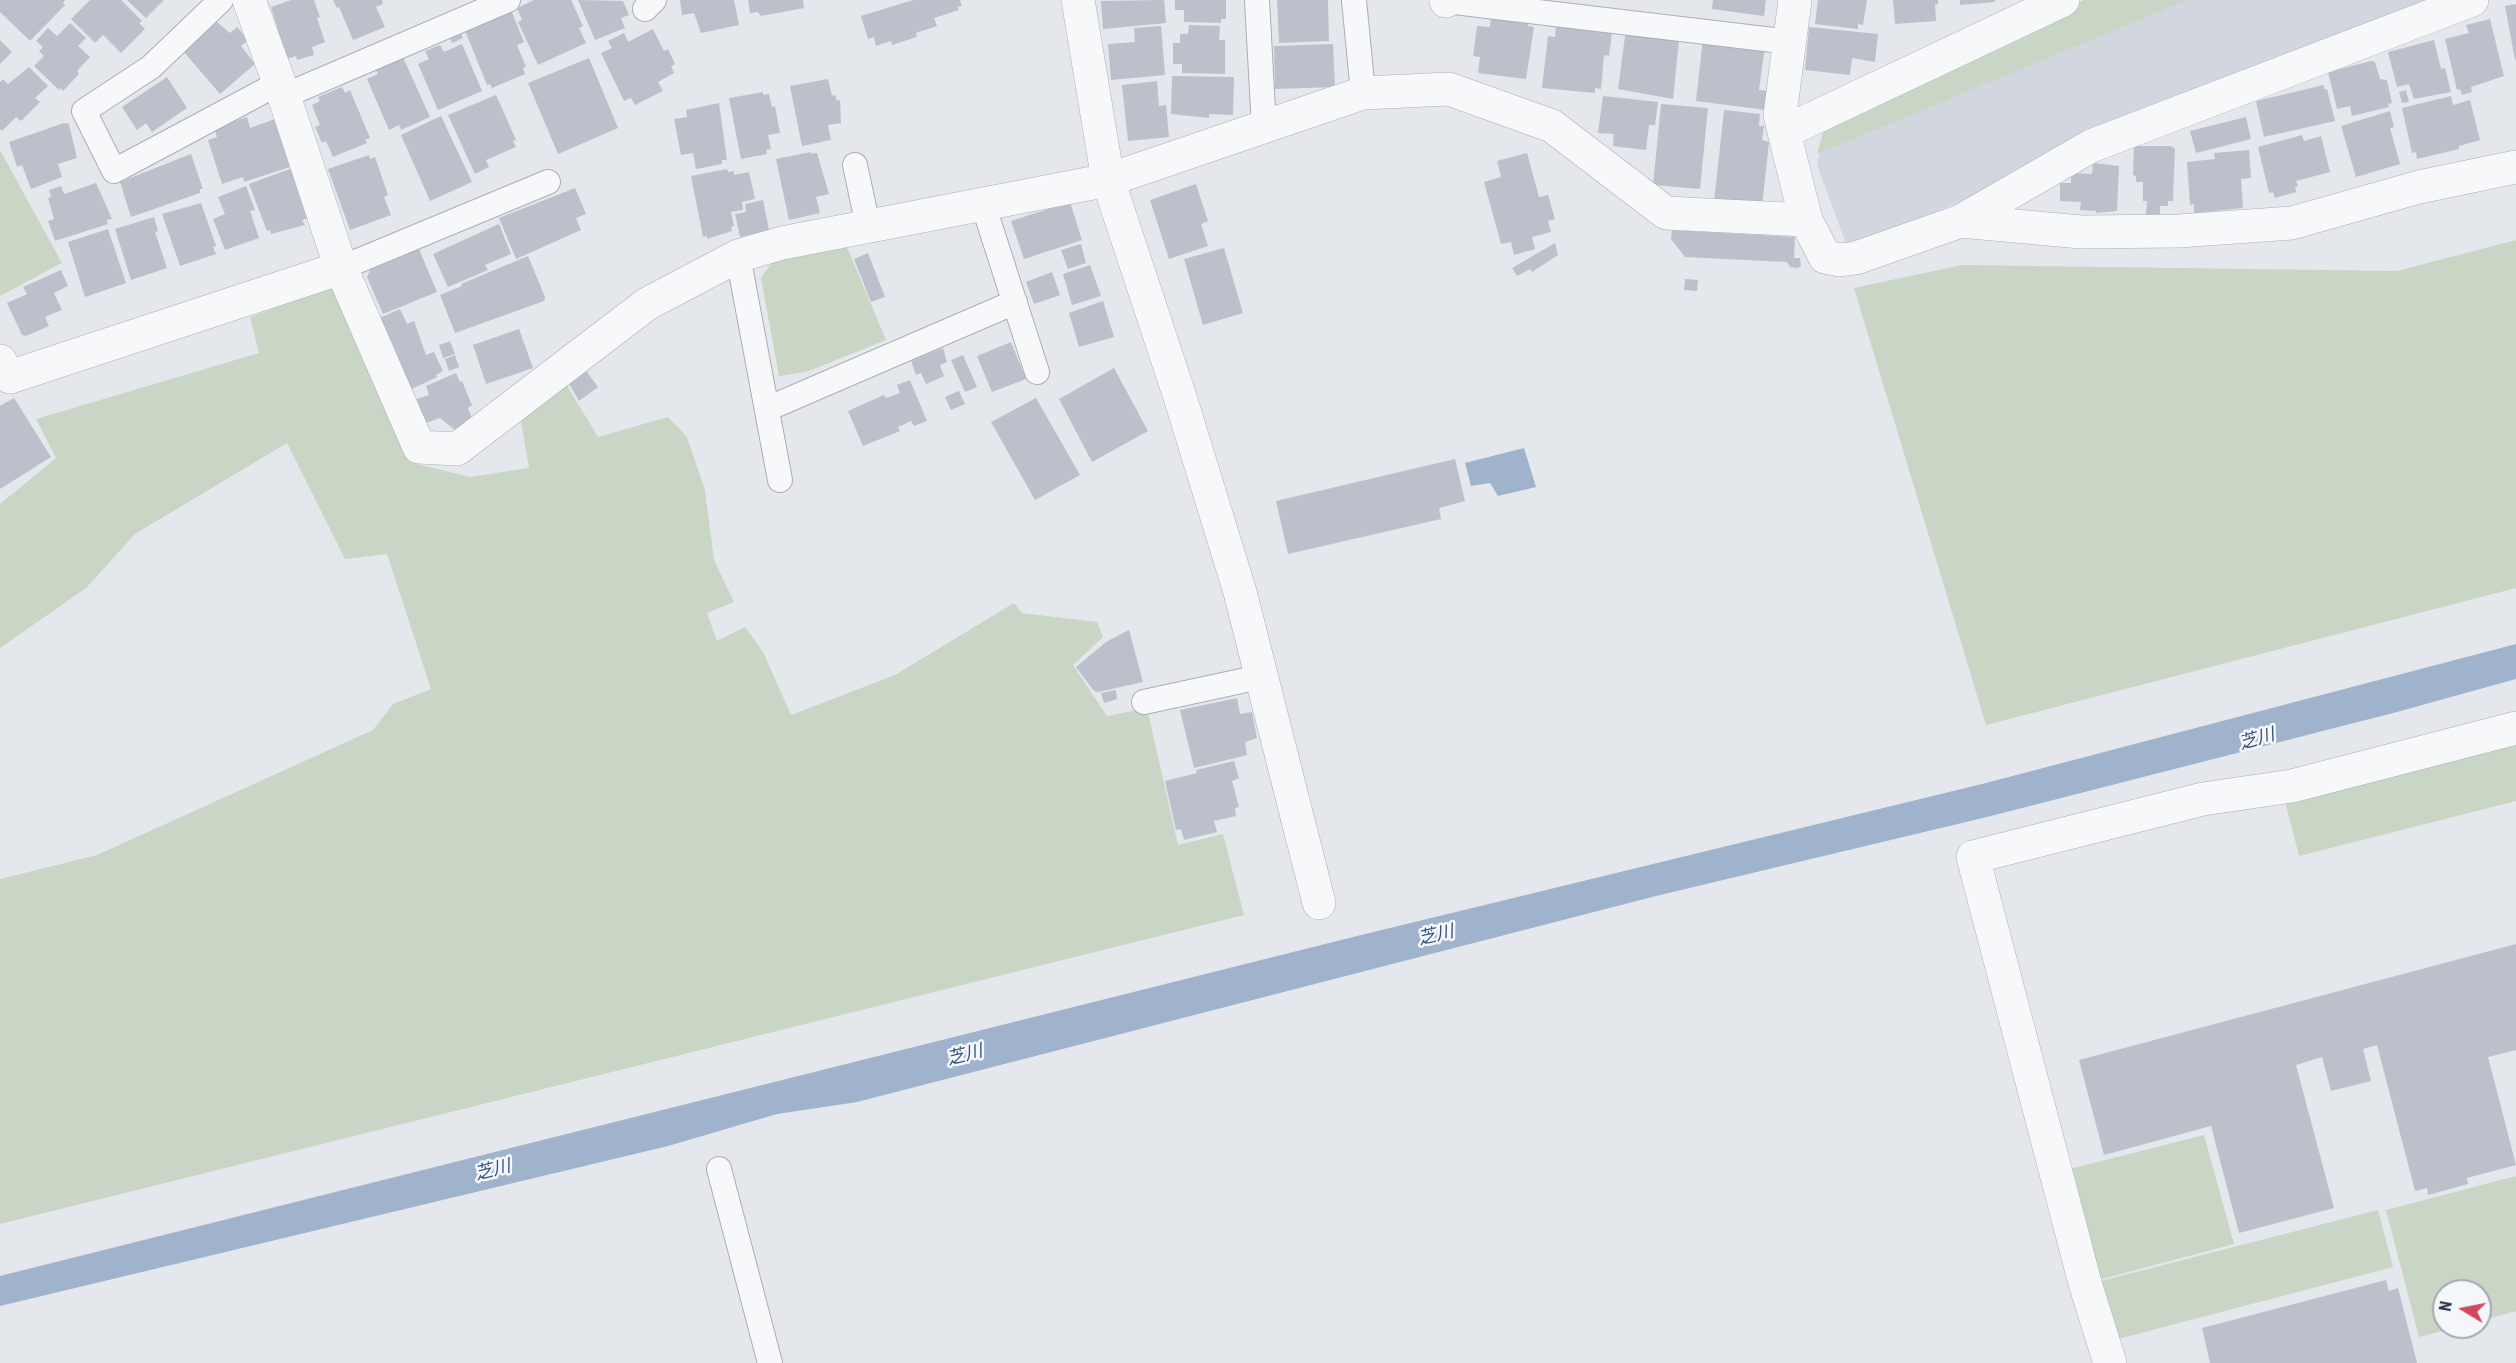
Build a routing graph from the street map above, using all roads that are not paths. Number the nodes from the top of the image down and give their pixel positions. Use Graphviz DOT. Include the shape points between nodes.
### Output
graph roads {
  1 [pos="221,0"];
  2 [pos="249,0"];
  3 [pos="508,0"];
  4 [pos="1078,0"];
  5 [pos="1257,0"];
  6 [pos="1354,0"];
  7 [pos="1796,0"];
  8 [pos="2063,0"];
  9 [pos="2472,0"];
  10 [pos="1446,1"];
  11 [pos="1790,42"];
  12 [pos="282,89"];
  13 [pos="1363,93"];
  14 [pos="1264,128"];
  15 [pos="1784,132"];
  16 [pos="855,165"];
  17 [pos="2516,166"];
  18 [pos="1108,180"];
  19 [pos="548,182"];
  20 [pos="983,204"];
  21 [pos="1806,220"];
  22 [pos="1961,221"];
  23 [pos="868,226"];
  24 [pos="738,256"];
  25 [pos="341,268"];
  26 [pos="1015,302"];
  27 [pos="1037,372"];
  28 [pos="3,374"];
  29 [pos="767,409"];
  30 [pos="780,480"];
  31 [pos="1260,677"];
  32 [pos="1144,702"];
  33 [pos="2516,728"];
  34 [pos="1318,903"];
  35 [pos="719,1169"];
  36 [pos="770,1363"];
  37 [pos="2110,1363"];
  1 -- 12 [label="lane" via="152,67 84,111 114,171"];
  2 -- 12 [label="street"];
  3 -- 12 [label="lane"];
  4 -- 18 [label="street"];
  5 -- 14 [label="lane"];
  6 -- 13 [label="lane"];
  7 -- 11 [label="street"];
  8 -- 15 [label="street"];
  9 -- 22 [label="street" via="2091,146"];
  10 -- 11 [label="lane"];
  11 -- 15 [label="street" via="1780,115"];
  12 -- 25 [label="street"];
  13 -- 14 [label="street"];
  13 -- 21 [label="street" via="1449,89 1552,126 1666,213"];
  14 -- 18 [label="street"];
  15 -- 21 [label="street"];
  16 -- 23 [label="lane"];
  17 -- 22 [label="street" via="2419,187 2292,223 2179,231 2081,232"];
  18 -- 20 [label="street"];
  18 -- 31 [label="street" via="1240,592"];
  19 -- 25 [label="lane"];
  20 -- 23 [label="street"];
  20 -- 26 [label="lane"];
  21 -- 22 [label="street" via="1825,257 1840,260 1856,258"];
  23 -- 24 [label="street"];
  24 -- 25 [label="street" via="647,304 457,449 419,447"];
  24 -- 29 [label="lane"];
  25 -- 28 [label="street"];
  26 -- 27 [label="lane"];
  26 -- 29 [label="lane"];
  29 -- 30 [label="lane"];
  31 -- 32 [label="lane"];
  31 -- 34 [label="street"];
  33 -- 37 [label="street" via="2292,786 2203,799 1973,857 2085,1283"];
  35 -- 36 [label="lane"];
}
